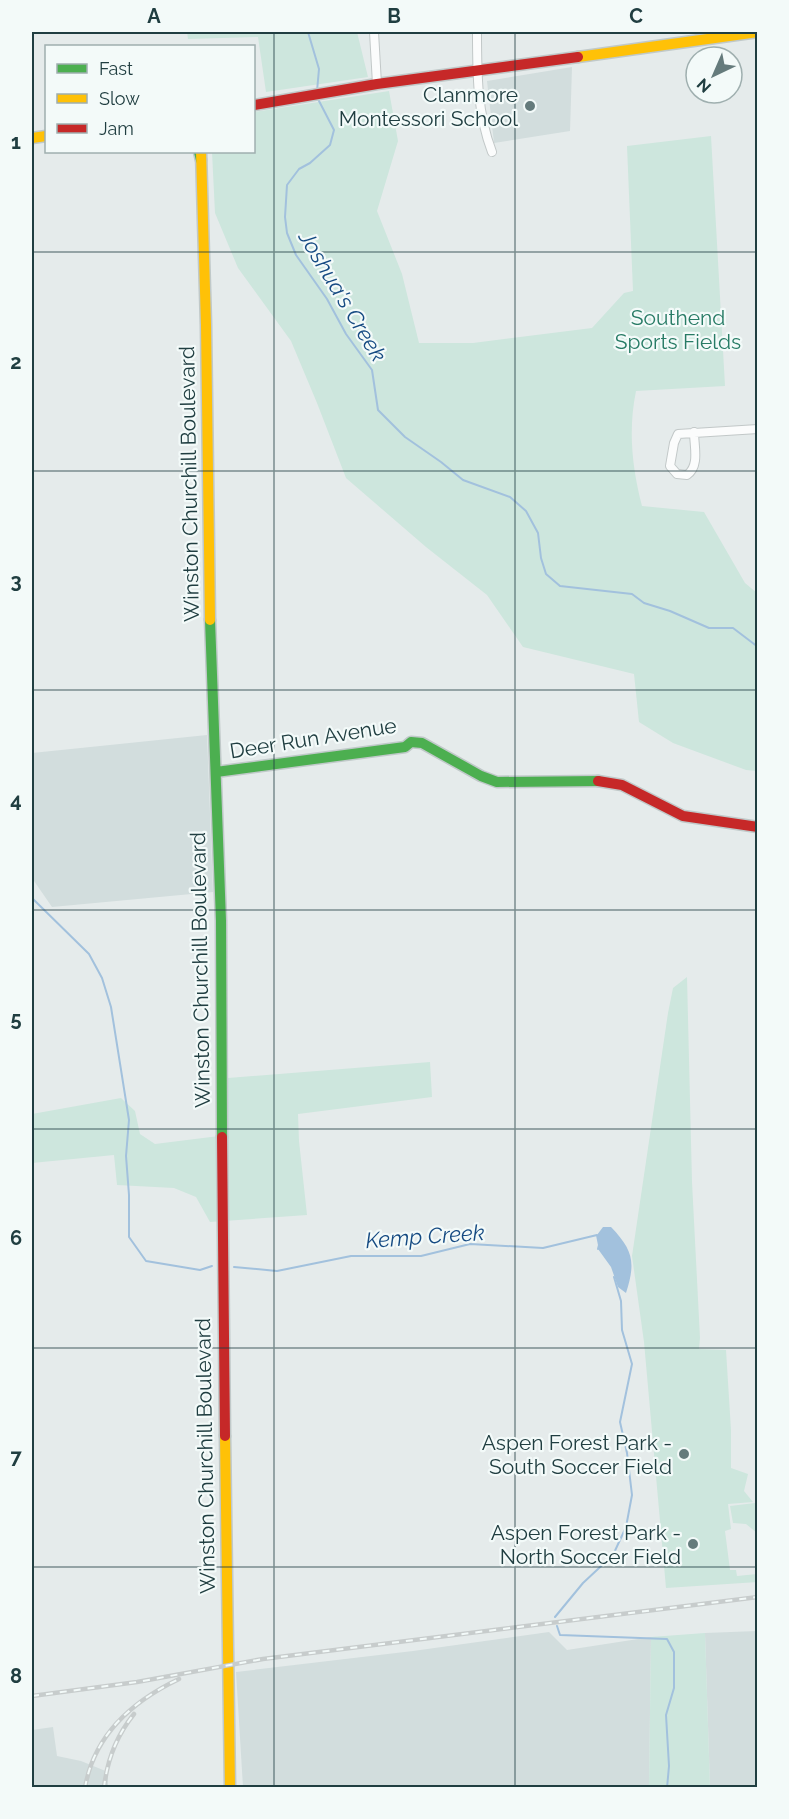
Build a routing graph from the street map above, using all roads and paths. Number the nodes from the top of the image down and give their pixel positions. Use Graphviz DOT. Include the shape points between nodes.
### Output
graph roads {
  1 [pos="374,32"];
  2 [pos="477,32"];
  3 [pos="758,32"];
  4 [pos="477,69"];
  5 [pos="377,84"];
  6 [pos="255,105"];
  7 [pos="492,152"];
  8 [pos="200,154"];
  9 [pos="758,429"];
  10 [pos="694,432"];
  11 [pos="216,772"];
  12 [pos="758,827"];
  13 [pos="230,1788"];
  1 -- 5 [label="street"];
  2 -- 4 [label="street"];
  3 -- 4 [label="main road"];
  4 -- 5 [label="main road"];
  4 -- 7 [label="street" via="483,124"];
  5 -- 6 [label="main road"];
  8 -- 11 [label="main road, Winston Churchill Boulevard"];
  9 -- 10 [label="street"];
  10 -- 10 [label="street" via="696,464 687,475 677,474 670,466 678,434"];
  11 -- 12 [label="main road, Deer Run Avenue" via="422,743 497,782 602,781 622,785 682,816"];
  11 -- 13 [label="main road, Winston Churchill Boulevard"];
}
